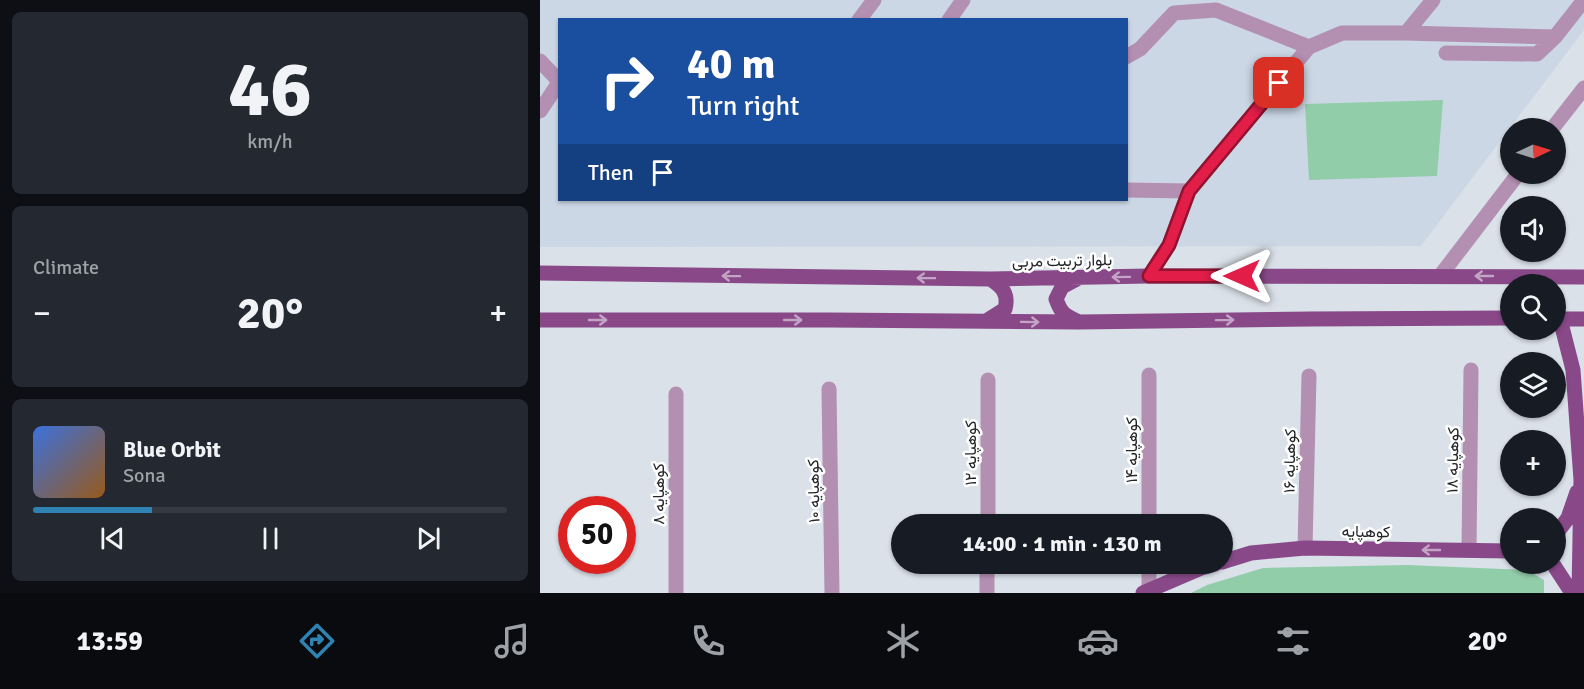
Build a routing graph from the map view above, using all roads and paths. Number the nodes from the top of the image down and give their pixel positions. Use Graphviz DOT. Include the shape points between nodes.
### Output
graph roads {
  1 [pos="874,0"];
  2 [pos="963,0"];
  3 [pos="1433,0"];
  4 [pos="1584,0"];
  5 [pos="860,18"];
  6 [pos="950,18"];
  7 [pos="1406,33"];
  8 [pos="1555,37"];
  9 [pos="1309,47"];
  10 [pos="1446,54"];
  11 [pos="1128,56"];
  12 [pos="540,61"];
  13 [pos="558,80"];
  14 [pos="558,83"];
  15 [pos="1584,88"];
  16 [pos="1577,105"];
  17 [pos="540,111"];
  18 [pos="1563,118"];
  19 [pos="1510,184"];
  20 [pos="1128,190"];
  21 [pos="1189,191"];
  22 [pos="540,273"];
  23 [pos="1149,276"];
  24 [pos="1440,276"];
  25 [pos="1079,277"];
  26 [pos="1584,277"];
  27 [pos="990,279"];
  28 [pos="1500,318"];
  29 [pos="1566,319"];
  30 [pos="1584,319"];
  31 [pos="540,320"];
  32 [pos="986,321"];
  33 [pos="1079,322"];
  34 [pos="1564,340"];
  35 [pos="1471,370"];
  36 [pos="1149,375"];
  37 [pos="1309,376"];
  38 [pos="988,380"];
  39 [pos="829,389"];
  40 [pos="676,394"];
  41 [pos="1581,480"];
  42 [pos="987,514"];
  43 [pos="1149,514"];
  44 [pos="1566,522"];
  45 [pos="1305,548"];
  46 [pos="1469,550"];
  47 [pos="1500,551"];
  48 [pos="1233,559"];
  49 [pos="987,574"];
  50 [pos="1148,574"];
  51 [pos="1189,574"];
  52 [pos="1560,574"];
  53 [pos="1146,591"];
  54 [pos="676,593"];
  55 [pos="832,593"];
  56 [pos="987,593"];
  57 [pos="1572,593"];
  58 [pos="1579,593"];
  1 -- 5 [label="street"];
  2 -- 6 [label="street"];
  3 -- 7 [label="street"];
  4 -- 8 [label="street"];
  7 -- 8 [label="street"];
  7 -- 9 [label="street" via="1342,33"];
  8 -- 10 [label="street" via="1537,54"];
  9 -- 11 [label="street" via="1215,9 1174,13 1140,49"];
  9 -- 21 [label="street"];
  12 -- 13 [label="street"];
  14 -- 17 [label="street"];
  15 -- 16 [label="street"];
  16 -- 18 [label="street"];
  19 -- 24 [label="street"];
  20 -- 21 [label="street"];
  21 -- 23 [label="street" via="1169,245"];
  27 -- 22 [label="main road, بلوار تربیت مربی, one-way"];
  23 -- 24 [label="main road, بلوار تربیت مربی"];
  23 -- 25 [label="main road, بلوار تربیت مربی, one-way"];
  26 -- 24 [label="main road, بلوار تربیت مربی, one-way"];
  25 -- 27 [label="main road, بلوار تربیت مربی"];
  25 -- 33 [label="main road" via="1062,287 1056,299 1060,311"];
  27 -- 32 [label="main road" via="1005,291 1007,301 1005,309"];
  33 -- 28 [label="main road, one-way"];
  29 -- 30 [label="main road"];
  31 -- 32 [label="main road, one-way"];
  32 -- 33 [label="main road, one-way"];
  34 -- 41 [label="main road" via="1573,370"];
  35 -- 46 [label="street, کوهپایه ۱۸"];
  36 -- 43 [label="street, کوهپایه ۱۴"];
  37 -- 45 [label="street, کوهپایه ۱۶"];
  38 -- 42 [label="street, کوهپایه ۱۲"];
  39 -- 55 [label="street, کوهپایه ۱۰"];
  40 -- 54 [label="street, کوهپایه ۸"];
  41 -- 44 [label="main road"];
  41 -- 58 [label="main road"];
  46 -- 45 [label="main road, کوهپایه, one-way"];
  45 -- 48 [label="main road, کوهپایه"];
  46 -- 47 [label="main road, کوهپایه"];
  49 -- 56 [label="street"];
  50 -- 53 [label="street"];
  51 -- 53 [label="main road"];
  52 -- 57 [label="main road"];
}
